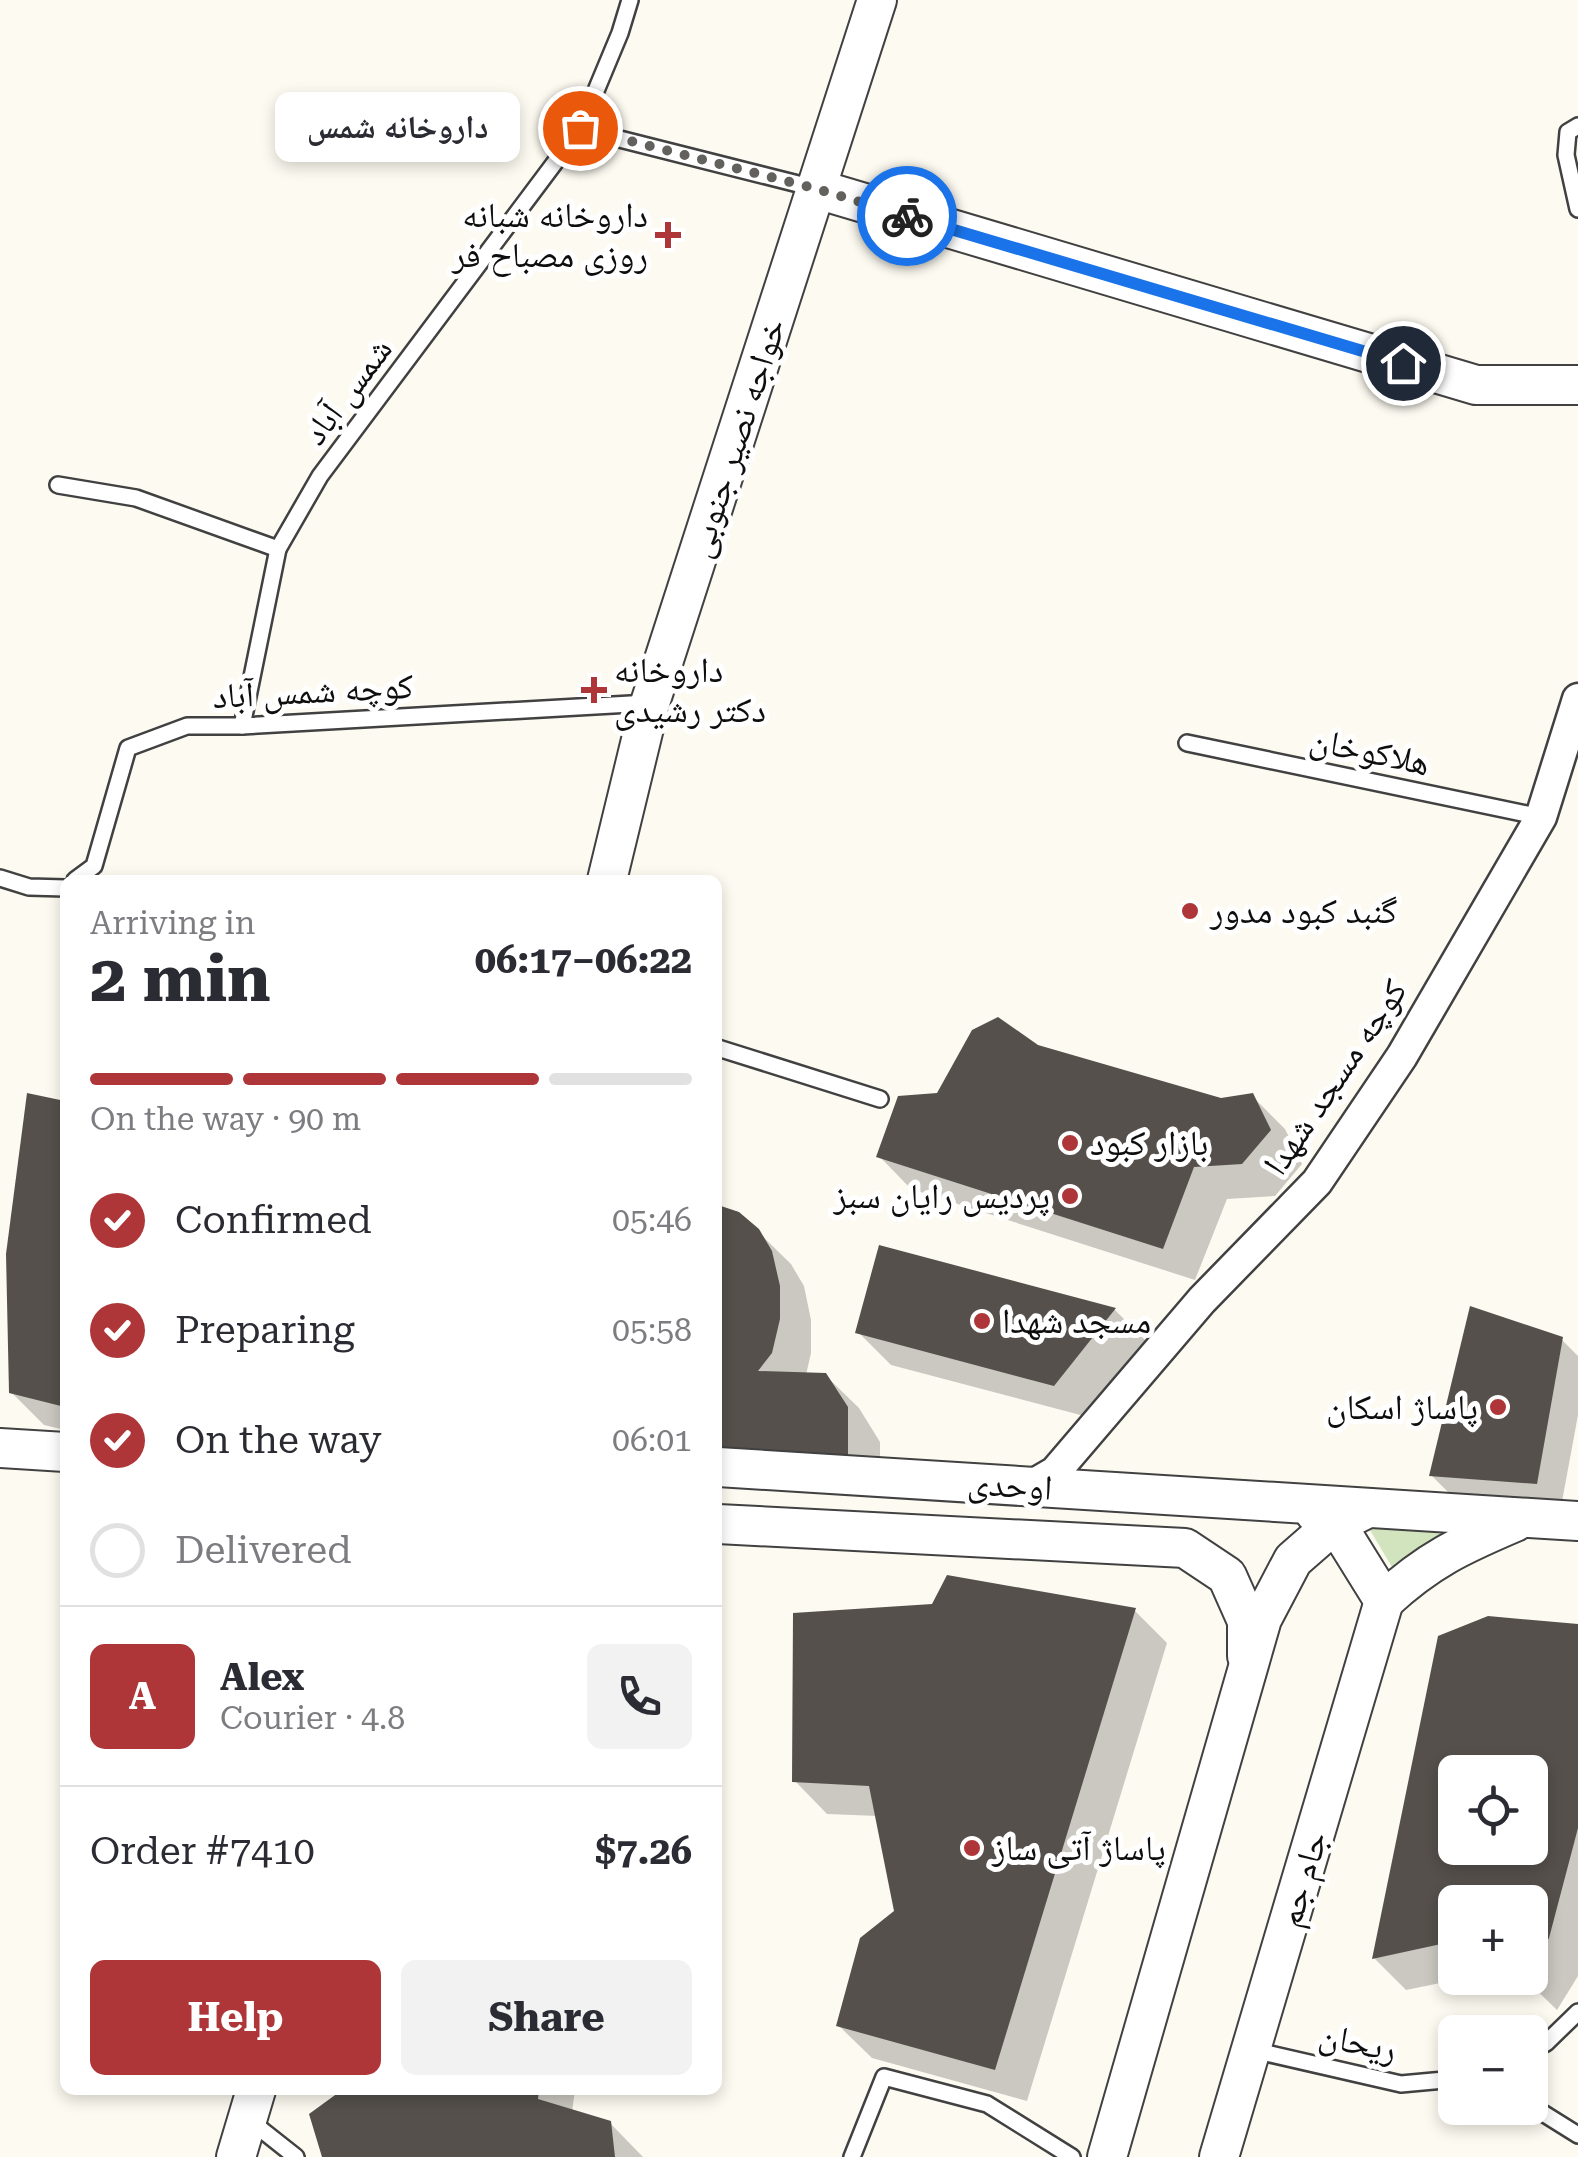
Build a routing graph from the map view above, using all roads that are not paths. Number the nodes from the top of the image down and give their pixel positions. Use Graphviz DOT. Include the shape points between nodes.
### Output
graph roads {
  1 [pos="630,0"];
  2 [pos="878,0"];
  3 [pos="1578,126"];
  4 [pos="580,128"];
  5 [pos="817,189"];
  6 [pos="1578,209"];
  7 [pos="1578,385"];
  8 [pos="58,485"];
  9 [pos="278,549"];
  10 [pos="1578,699"];
  11 [pos="650,702"];
  12 [pos="242,726"];
  13 [pos="1187,743"];
  14 [pos="1541,818"];
  15 [pos="82,875"];
  16 [pos="608,875"];
  17 [pos="0,878"];
  18 [pos="60,888"];
  19 [pos="722,1049"];
  20 [pos="880,1099"];
  21 [pos="0,1448"];
  22 [pos="60,1452"];
  23 [pos="722,1467"];
  24 [pos="1031,1486"];
  25 [pos="1302,1503"];
  26 [pos="1368,1508"];
  27 [pos="1527,1517"];
  28 [pos="1578,1521"];
  29 [pos="722,1524"];
  30 [pos="1332,1526"];
  31 [pos="1384,1600"];
  32 [pos="1247,1668"];
  33 [pos="1578,2012"];
  34 [pos="1548,2041"];
  35 [pos="1251,2050"];
  36 [pos="1438,2081"];
  37 [pos="252,2104"];
  38 [pos="1548,2117"];
  39 [pos="1578,2135"];
  40 [pos="236,2157"];
  41 [pos="296,2157"];
  42 [pos="852,2157"];
  43 [pos="1072,2157"];
  44 [pos="1107,2157"];
  45 [pos="1219,2157"];
  1 -- 4 [label="lane, شمس آباد"];
  2 -- 5 [label="street, خواجه نصیر جنوبی"];
  3 -- 6 [label="lane" via="1568,132 1566,155"];
  4 -- 5 [label="lane"];
  4 -- 9 [label="lane, شمس آباد" via="320,476"];
  5 -- 7 [label="street" via="1476,385"];
  5 -- 11 [label="street, خواجه نصیر جنوبی"];
  8 -- 9 [label="lane" via="136,498"];
  9 -- 12 [label="lane, شمس آباد"];
  10 -- 14 [label="street, کوچه مسجد شهدا"];
  11 -- 12 [label="lane, کوچه شمس آباد"];
  11 -- 16 [label="street, خواجه نصیر جنوبی"];
  12 -- 15 [label="lane, کوچه شمس آباد" via="187,726 128,748 94,866"];
  13 -- 14 [label="lane, هلاکوخان"];
  14 -- 24 [label="street, کوچه مسجد شهدا" via="1402,1056 1318,1182 1202,1300 1055,1472"];
  17 -- 18 [label="lane"];
  19 -- 20 [label="lane"];
  21 -- 22 [label="street"];
  23 -- 24 [label="street, اوحدی"];
  24 -- 25 [label="street, اوحدی"];
  25 -- 26 [label="street, اوحدی"];
  25 -- 30 [label="street"];
  26 -- 27 [label="street, اوحدی"];
  26 -- 30 [label="street"];
  27 -- 28 [label="street, اوحدی"];
  27 -- 31 [label="street, اوحدی" via="1456,1546"];
  29 -- 32 [label="street, اوحدی" via="1185,1548 1227,1576 1247,1621"];
  30 -- 31 [label="street"];
  30 -- 32 [label="street" via="1293,1560 1262,1620"];
  31 -- 35 [label="street, جام جم"];
  32 -- 44 [label="street"];
  33 -- 34 [label="lane"];
  35 -- 36 [label="lane, ریحان" via="1400,2084"];
  35 -- 45 [label="street, جام جم"];
  37 -- 40 [label="street"];
  37 -- 41 [label="lane"];
  38 -- 39 [label="lane"];
  42 -- 43 [label="lane" via="884,2076 987,2104"];
}
